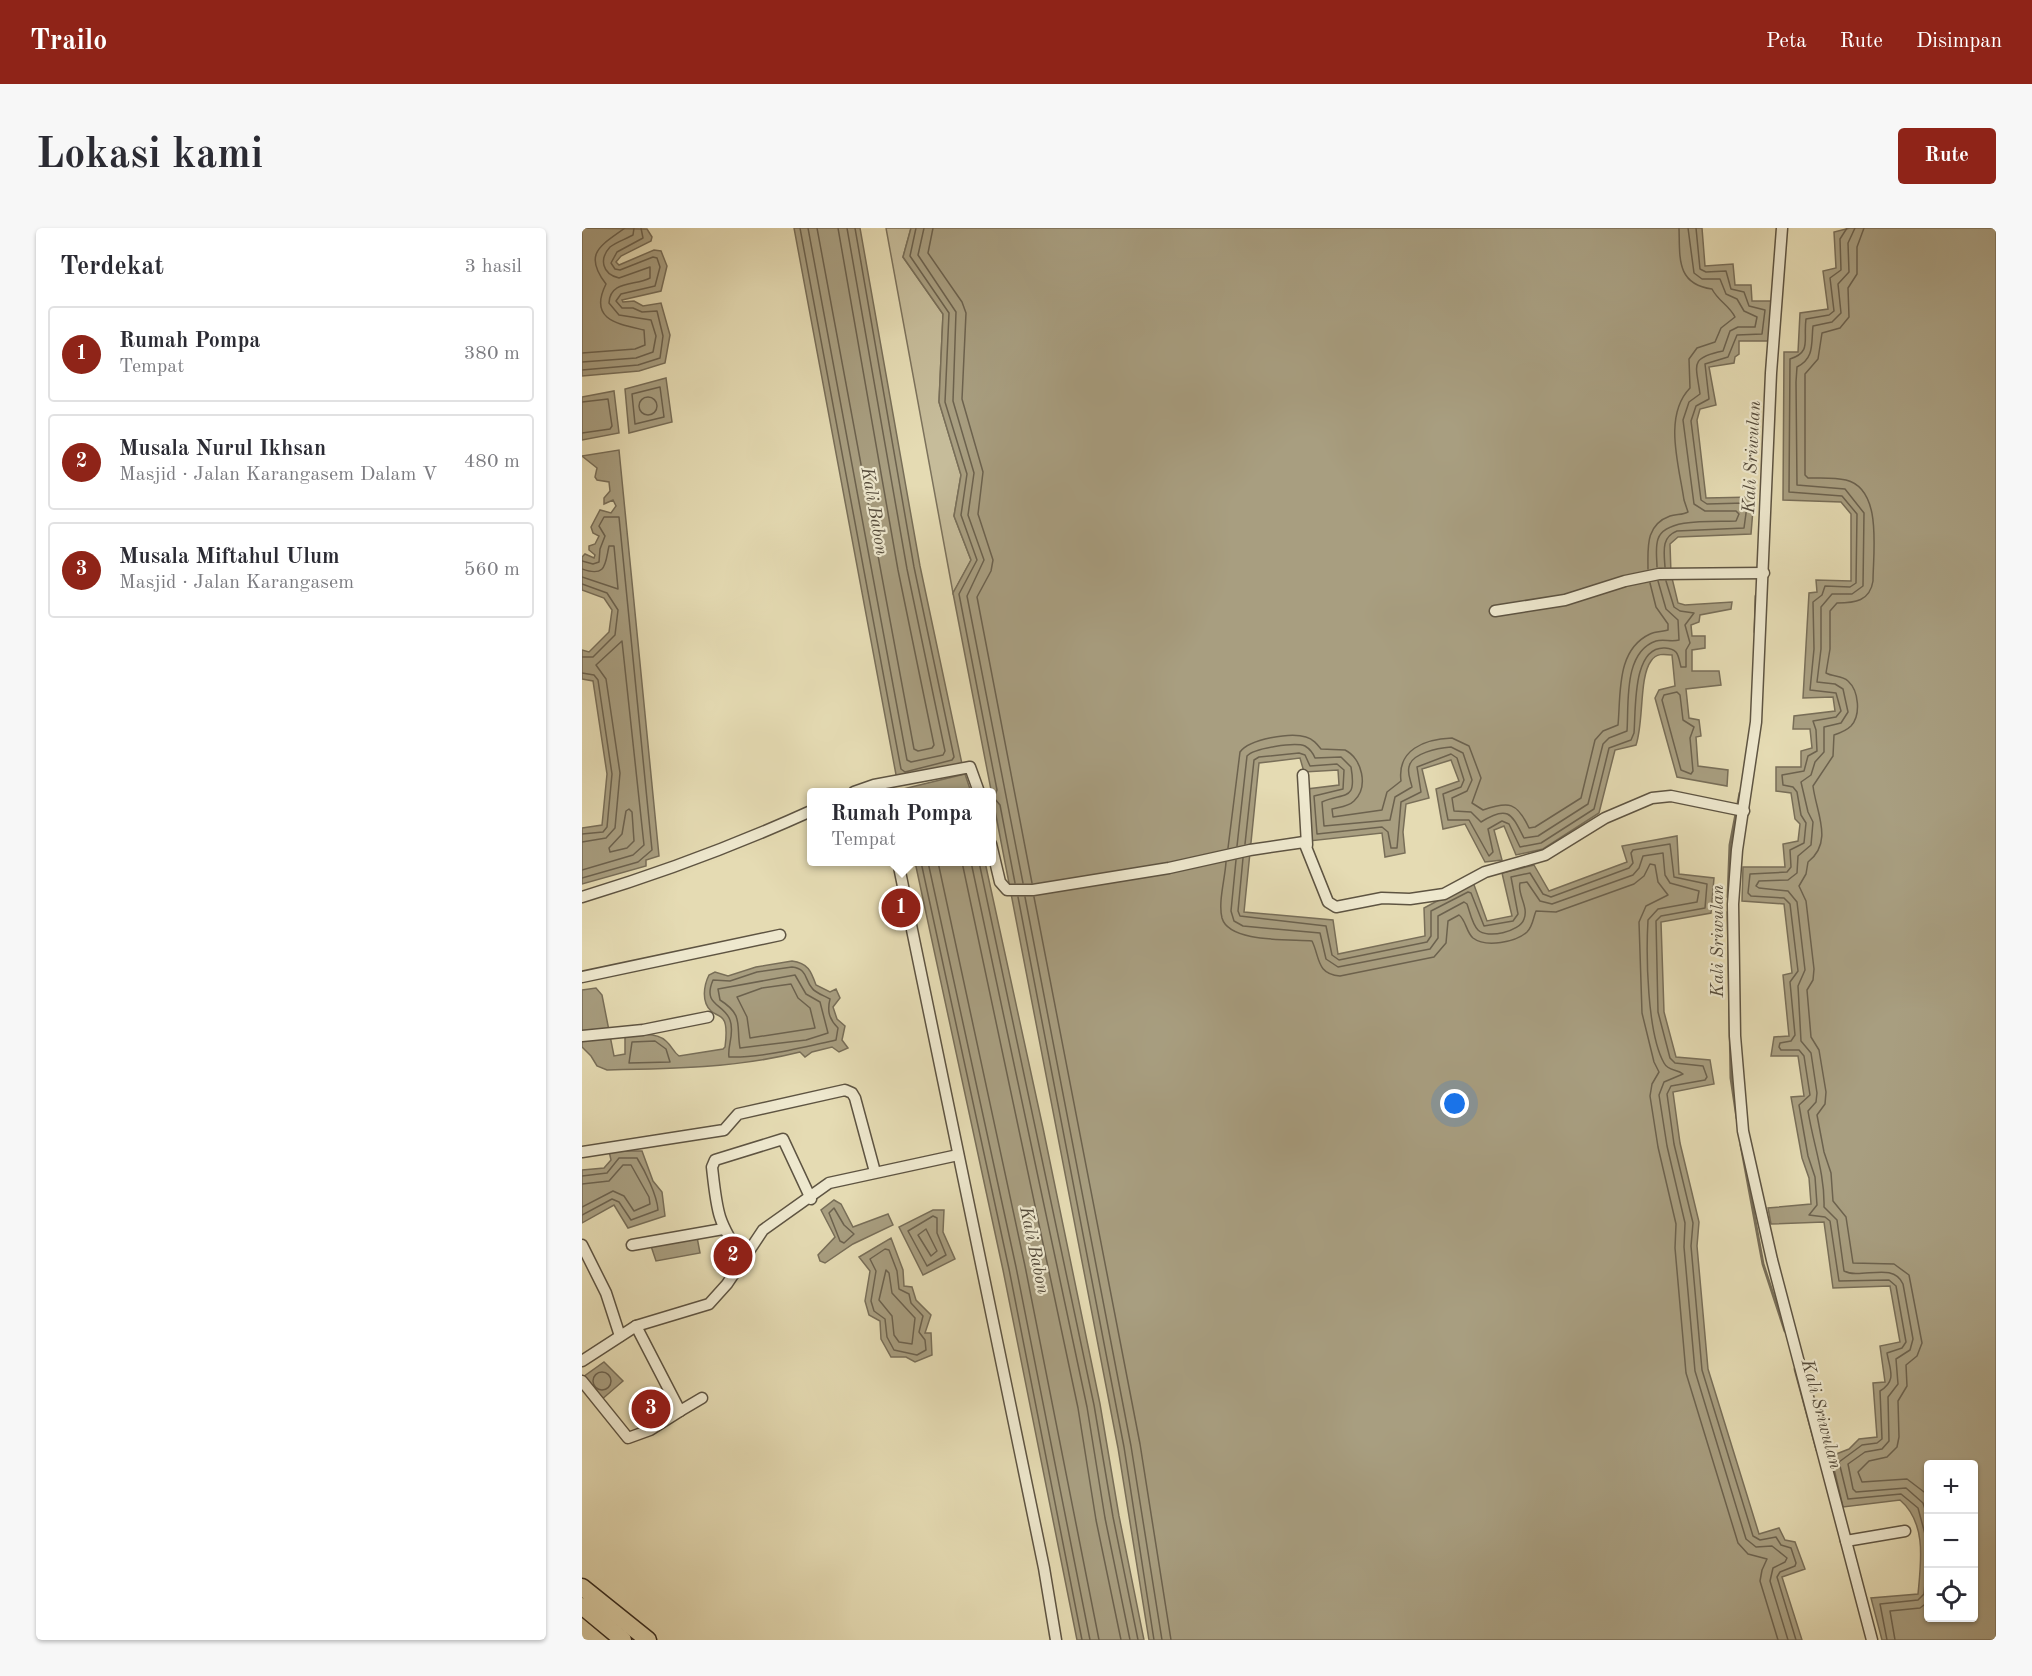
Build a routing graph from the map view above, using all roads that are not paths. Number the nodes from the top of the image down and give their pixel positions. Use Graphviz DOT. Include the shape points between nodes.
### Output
graph roads {
  1 [pos="1782,228"];
  2 [pos="1764,573"];
  3 [pos="1495,611"];
  4 [pos="1303,775"];
  5 [pos="865,788"];
  6 [pos="880,788"];
  7 [pos="885,788"];
  8 [pos="978,788"];
  9 [pos="1744,811"];
  10 [pos="807,813"];
  11 [pos="1307,844"];
  12 [pos="996,865"];
  13 [pos="898,866"];
  14 [pos="582,897"];
  15 [pos="780,935"];
  16 [pos="582,977"];
  17 [pos="708,1017"];
  18 [pos="582,1036"];
  19 [pos="582,1152"];
  20 [pos="958,1155"];
  21 [pos="875,1172"];
  22 [pos="811,1199"];
  23 [pos="723,1229"];
  24 [pos="582,1245"];
  25 [pos="632,1245"];
  26 [pos="743,1259"];
  27 [pos="636,1326"];
  28 [pos="620,1336"];
  29 [pos="582,1361"];
  30 [pos="582,1381"];
  31 [pos="702,1398"];
  32 [pos="680,1411"];
  33 [pos="1905,1531"];
  34 [pos="1846,1541"];
  35 [pos="582,1587"];
  36 [pos="582,1606"];
  37 [pos="623,1640"];
  38 [pos="648,1640"];
  39 [pos="1056,1640"];
  40 [pos="1872,1640"];
  1 -- 2 [label="street" via="1771,373"];
  2 -- 3 [label="street" via="1659,574 1565,600"];
  2 -- 9 [label="street" via="1756,722"];
  4 -- 11 [label="street"];
  5 -- 6 [label="street"];
  7 -- 8 [label="street" via="970,767"];
  9 -- 11 [label="street" via="1671,796 1652,798 1605,818 1545,855 1485,872 1444,894 1382,898 1336,907 1328,902"];
  9 -- 34 [label="street" via="1733,904 1734,1036 1743,1131 1772,1260"];
  10 -- 14 [label="street" via="734,846"];
  11 -- 12 [label="street" via="1250,850 1169,868 1033,890 1007,890 1000,882"];
  13 -- 20 [label="street"];
  15 -- 16 [label="street"];
  17 -- 18 [label="street" via="643,1030"];
  19 -- 21 [label="street" via="724,1130 738,1114 845,1090 855,1098"];
  20 -- 21 [label="street"];
  20 -- 39 [label="street"];
  21 -- 22 [label="street" via="834,1181"];
  22 -- 23 [label="street" via="783,1139 744,1149 713,1162 717,1214"];
  22 -- 26 [label="street" via="766,1227"];
  23 -- 25 [label="street"];
  23 -- 26 [label="street"];
  24 -- 28 [label="street" via="606,1293"];
  26 -- 27 [label="street" via="709,1304"];
  27 -- 28 [label="street"];
  27 -- 32 [label="street"];
  28 -- 29 [label="street"];
  30 -- 32 [label="street" via="628,1438 650,1430"];
  31 -- 32 [label="street"];
  33 -- 34 [label="street"];
  34 -- 40 [label="street"];
  35 -- 38 [label="highway"];
  36 -- 37 [label="highway"];
}
